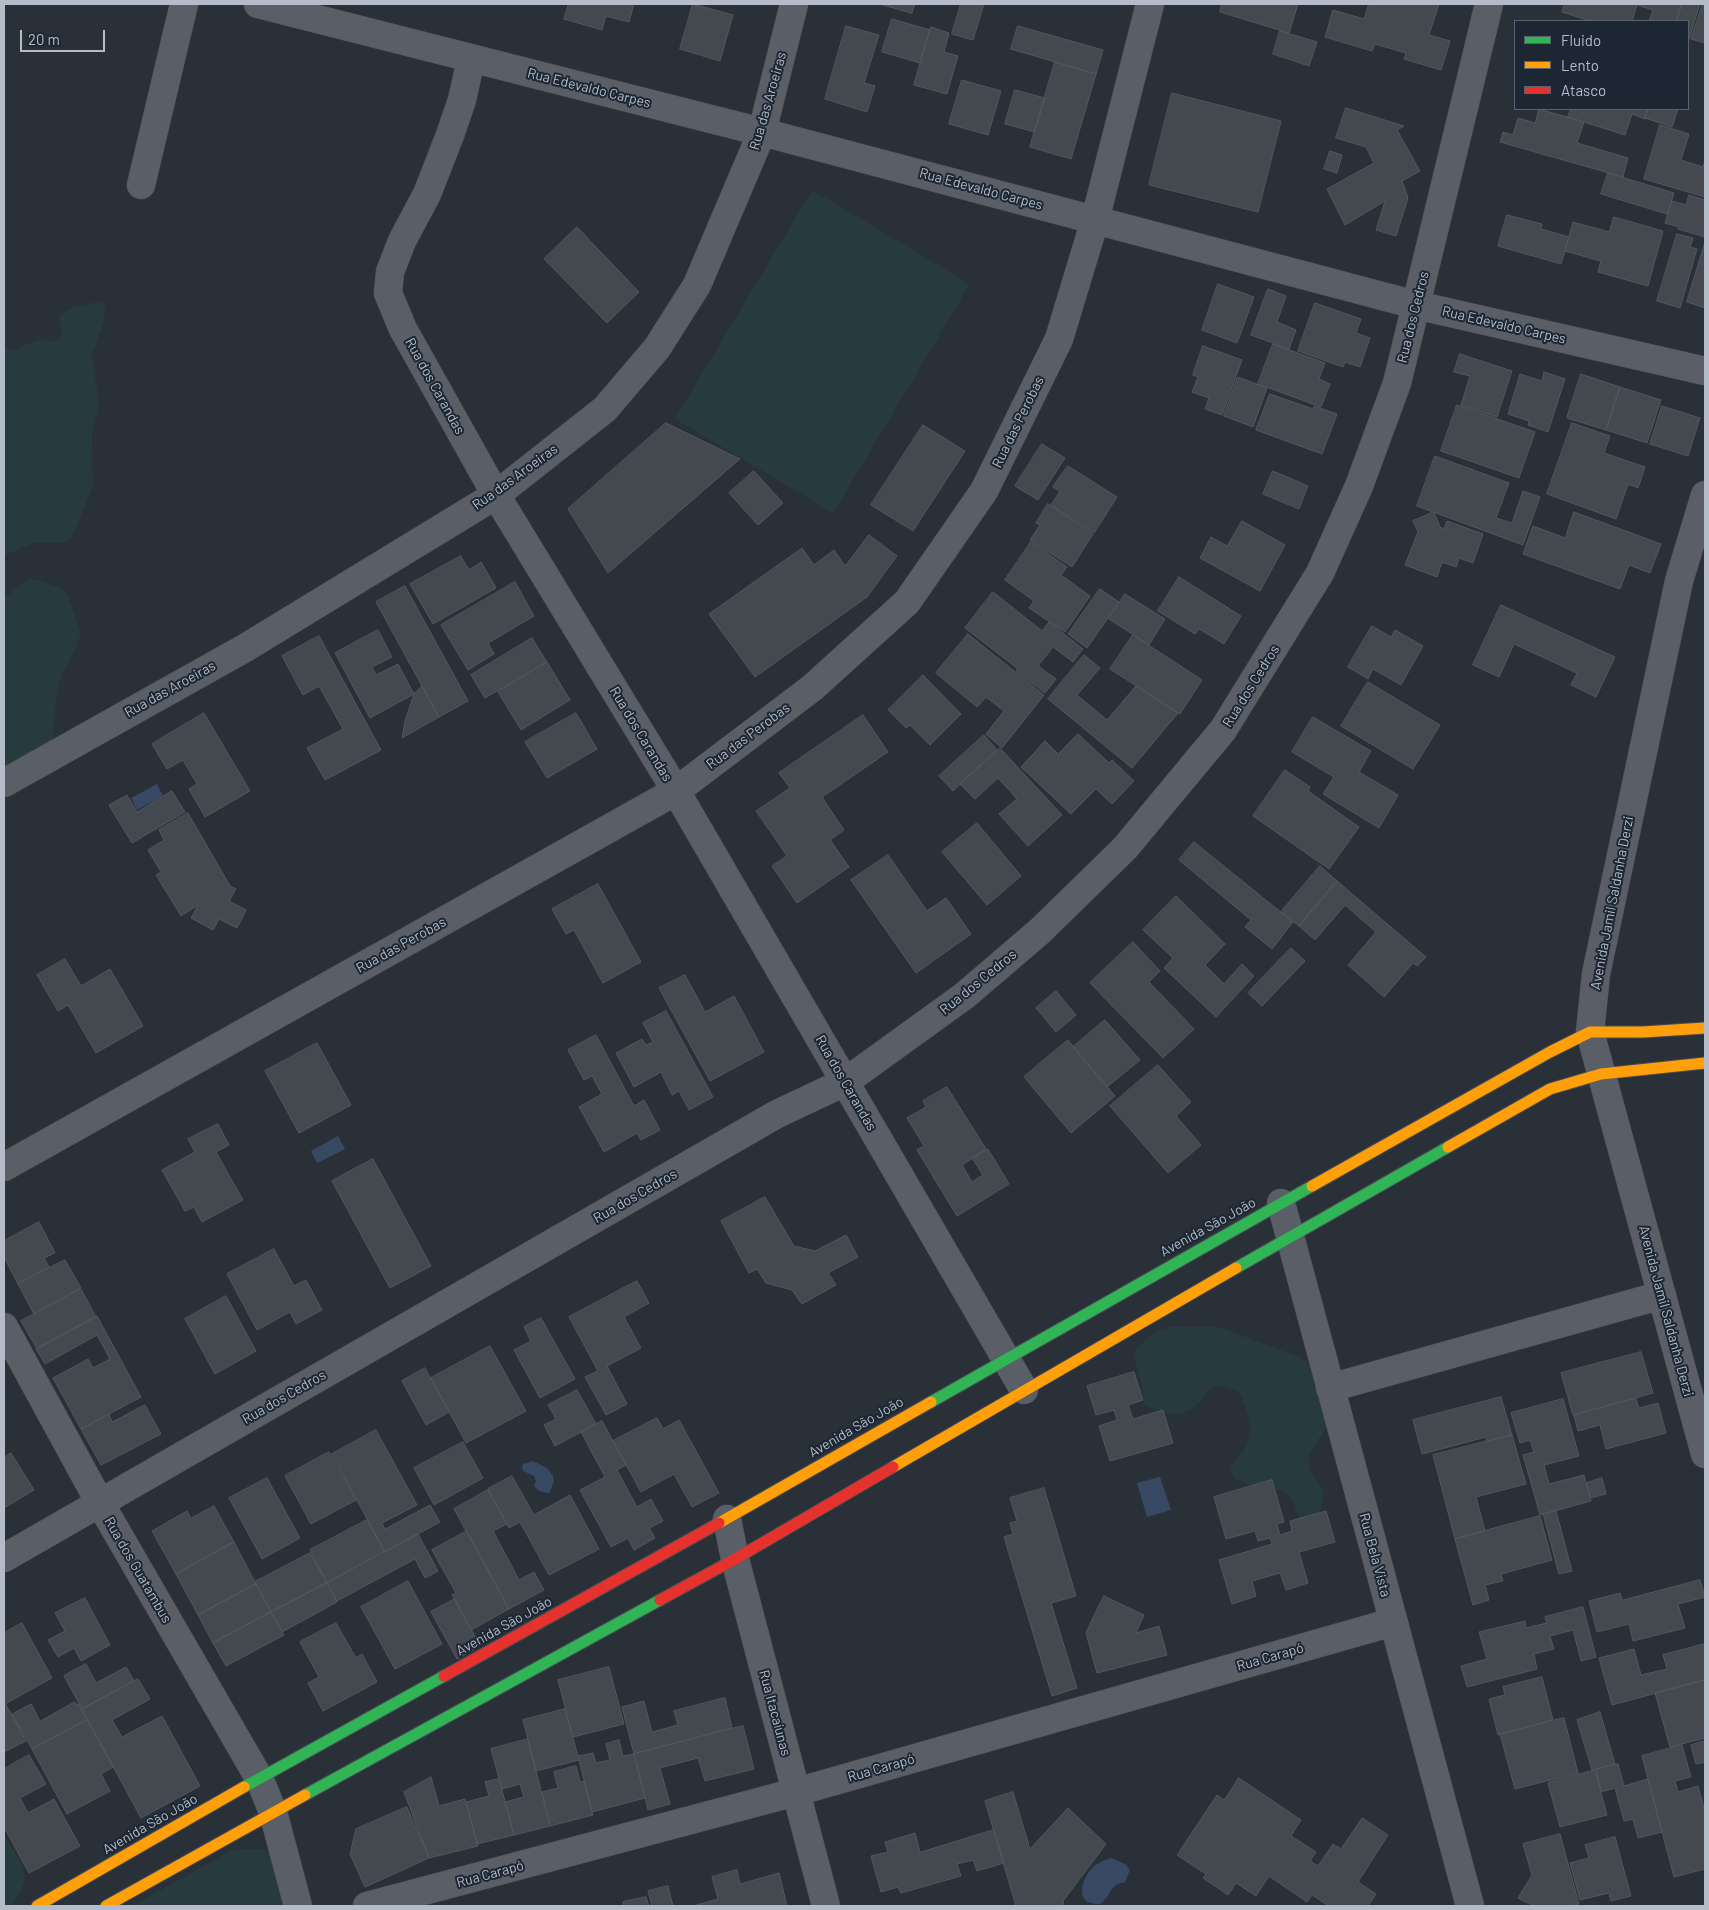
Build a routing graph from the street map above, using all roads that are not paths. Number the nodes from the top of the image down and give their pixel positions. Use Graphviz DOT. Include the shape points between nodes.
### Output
graph roads {
  1 [pos="184,4"];
  2 [pos="258,4"];
  3 [pos="794,4"];
  4 [pos="1150,4"];
  5 [pos="1489,4"];
  6 [pos="471,59"];
  7 [pos="762,132"];
  8 [pos="141,185"];
  9 [pos="1095,220"];
  10 [pos="1416,305"];
  11 [pos="1705,371"];
  12 [pos="496,495"];
  13 [pos="1705,495"];
  14 [pos="4,783"];
  15 [pos="676,791"];
  16 [pos="1705,1028"];
  17 [pos="1590,1032"];
  18 [pos="1705,1063"];
  19 [pos="1601,1074"];
  20 [pos="845,1082"];
  21 [pos="4,1168"];
  22 [pos="1281,1203"];
  23 [pos="1289,1238"];
  24 [pos="1662,1296"];
  25 [pos="4,1327"];
  26 [pos="1005,1358"];
  27 [pos="1330,1388"];
  28 [pos="1024,1390"];
  29 [pos="1705,1454"];
  30 [pos="100,1503"];
  31 [pos="727,1519"];
  32 [pos="4,1558"];
  33 [pos="736,1559"];
  34 [pos="1393,1622"];
  35 [pos="259,1778"];
  36 [pos="796,1792"];
  37 [pos="272,1812"];
  38 [pos="37,1906"];
  39 [pos="106,1906"];
  40 [pos="298,1906"];
  41 [pos="367,1906"];
  42 [pos="826,1906"];
  43 [pos="1470,1906"];
  1 -- 8 [label="street"];
  2 -- 6 [label="street, Rua Edevaldo Carpes"];
  3 -- 7 [label="street, Rua das Aroeiras"];
  4 -- 9 [label="street, Rua das Perobas"];
  5 -- 10 [label="street, Rua dos Cedros"];
  6 -- 7 [label="street, Rua Edevaldo Carpes"];
  6 -- 12 [label="street, Rua dos Carandas" via="462,100 427,194 396,254 388,293 403,329"];
  7 -- 9 [label="street, Rua Edevaldo Carpes"];
  7 -- 12 [label="street, Rua das Aroeiras" via="697,285 657,348 605,409"];
  9 -- 10 [label="street, Rua Edevaldo Carpes"];
  9 -- 15 [label="street, Rua das Perobas" via="1059,339 984,491 907,602 812,688"];
  10 -- 11 [label="street, Rua Edevaldo Carpes"];
  10 -- 20 [label="street, Rua dos Cedros" via="1397,383 1359,486 1320,573 1223,730 1125,848 1040,932 964,996"];
  12 -- 14 [label="street, Rua das Aroeiras" via="244,648"];
  12 -- 15 [label="street, Rua dos Carandas"];
  13 -- 17 [label="street, Avenida Jamil Saldanha Derzi" via="1677,591 1596,974"];
  15 -- 20 [label="street, Rua dos Carandas"];
  15 -- 21 [label="street, Rua das Perobas"];
  16 -- 17 [label="street, Avenida São João"];
  17 -- 19 [label="street, Avenida Jamil Saldanha Derzi"];
  17 -- 22 [label="street, Avenida São João"];
  18 -- 19 [label="street"];
  19 -- 23 [label="street" via="1550,1088"];
  19 -- 24 [label="street, Avenida Jamil Saldanha Derzi"];
  20 -- 26 [label="street, Rua dos Carandas"];
  20 -- 30 [label="street, Rua dos Cedros" via="777,1114"];
  22 -- 23 [label="street, Rua Bela Vista"];
  22 -- 26 [label="street, Avenida São João"];
  23 -- 27 [label="street, Rua Bela Vista"];
  23 -- 28 [label="street"];
  24 -- 27 [label="street"];
  24 -- 29 [label="street, Avenida Jamil Saldanha Derzi"];
  25 -- 30 [label="street, Rua dos Guatambus"];
  26 -- 28 [label="street, Rua dos Carandas"];
  26 -- 31 [label="street, Avenida São João"];
  27 -- 34 [label="street, Rua Bela Vista"];
  28 -- 33 [label="street"];
  30 -- 32 [label="street, Rua dos Cedros"];
  30 -- 35 [label="street, Rua dos Guatambus"];
  31 -- 33 [label="street, Rua Itacaíunas"];
  31 -- 35 [label="street, Avenida São João" via="492,1656"];
  33 -- 36 [label="street, Rua Itacaíunas"];
  33 -- 37 [label="street" via="507,1679"];
  34 -- 36 [label="street, Rua Carapó"];
  34 -- 43 [label="street, Rua Bela Vista"];
  35 -- 37 [label="street, Rua dos Guatambus"];
  35 -- 38 [label="street, Avenida São João"];
  36 -- 41 [label="street, Rua Carapó"];
  36 -- 42 [label="street, Rua Itacaíunas"];
  37 -- 39 [label="street"];
  37 -- 40 [label="street, Rua dos Guatambus"];
}
